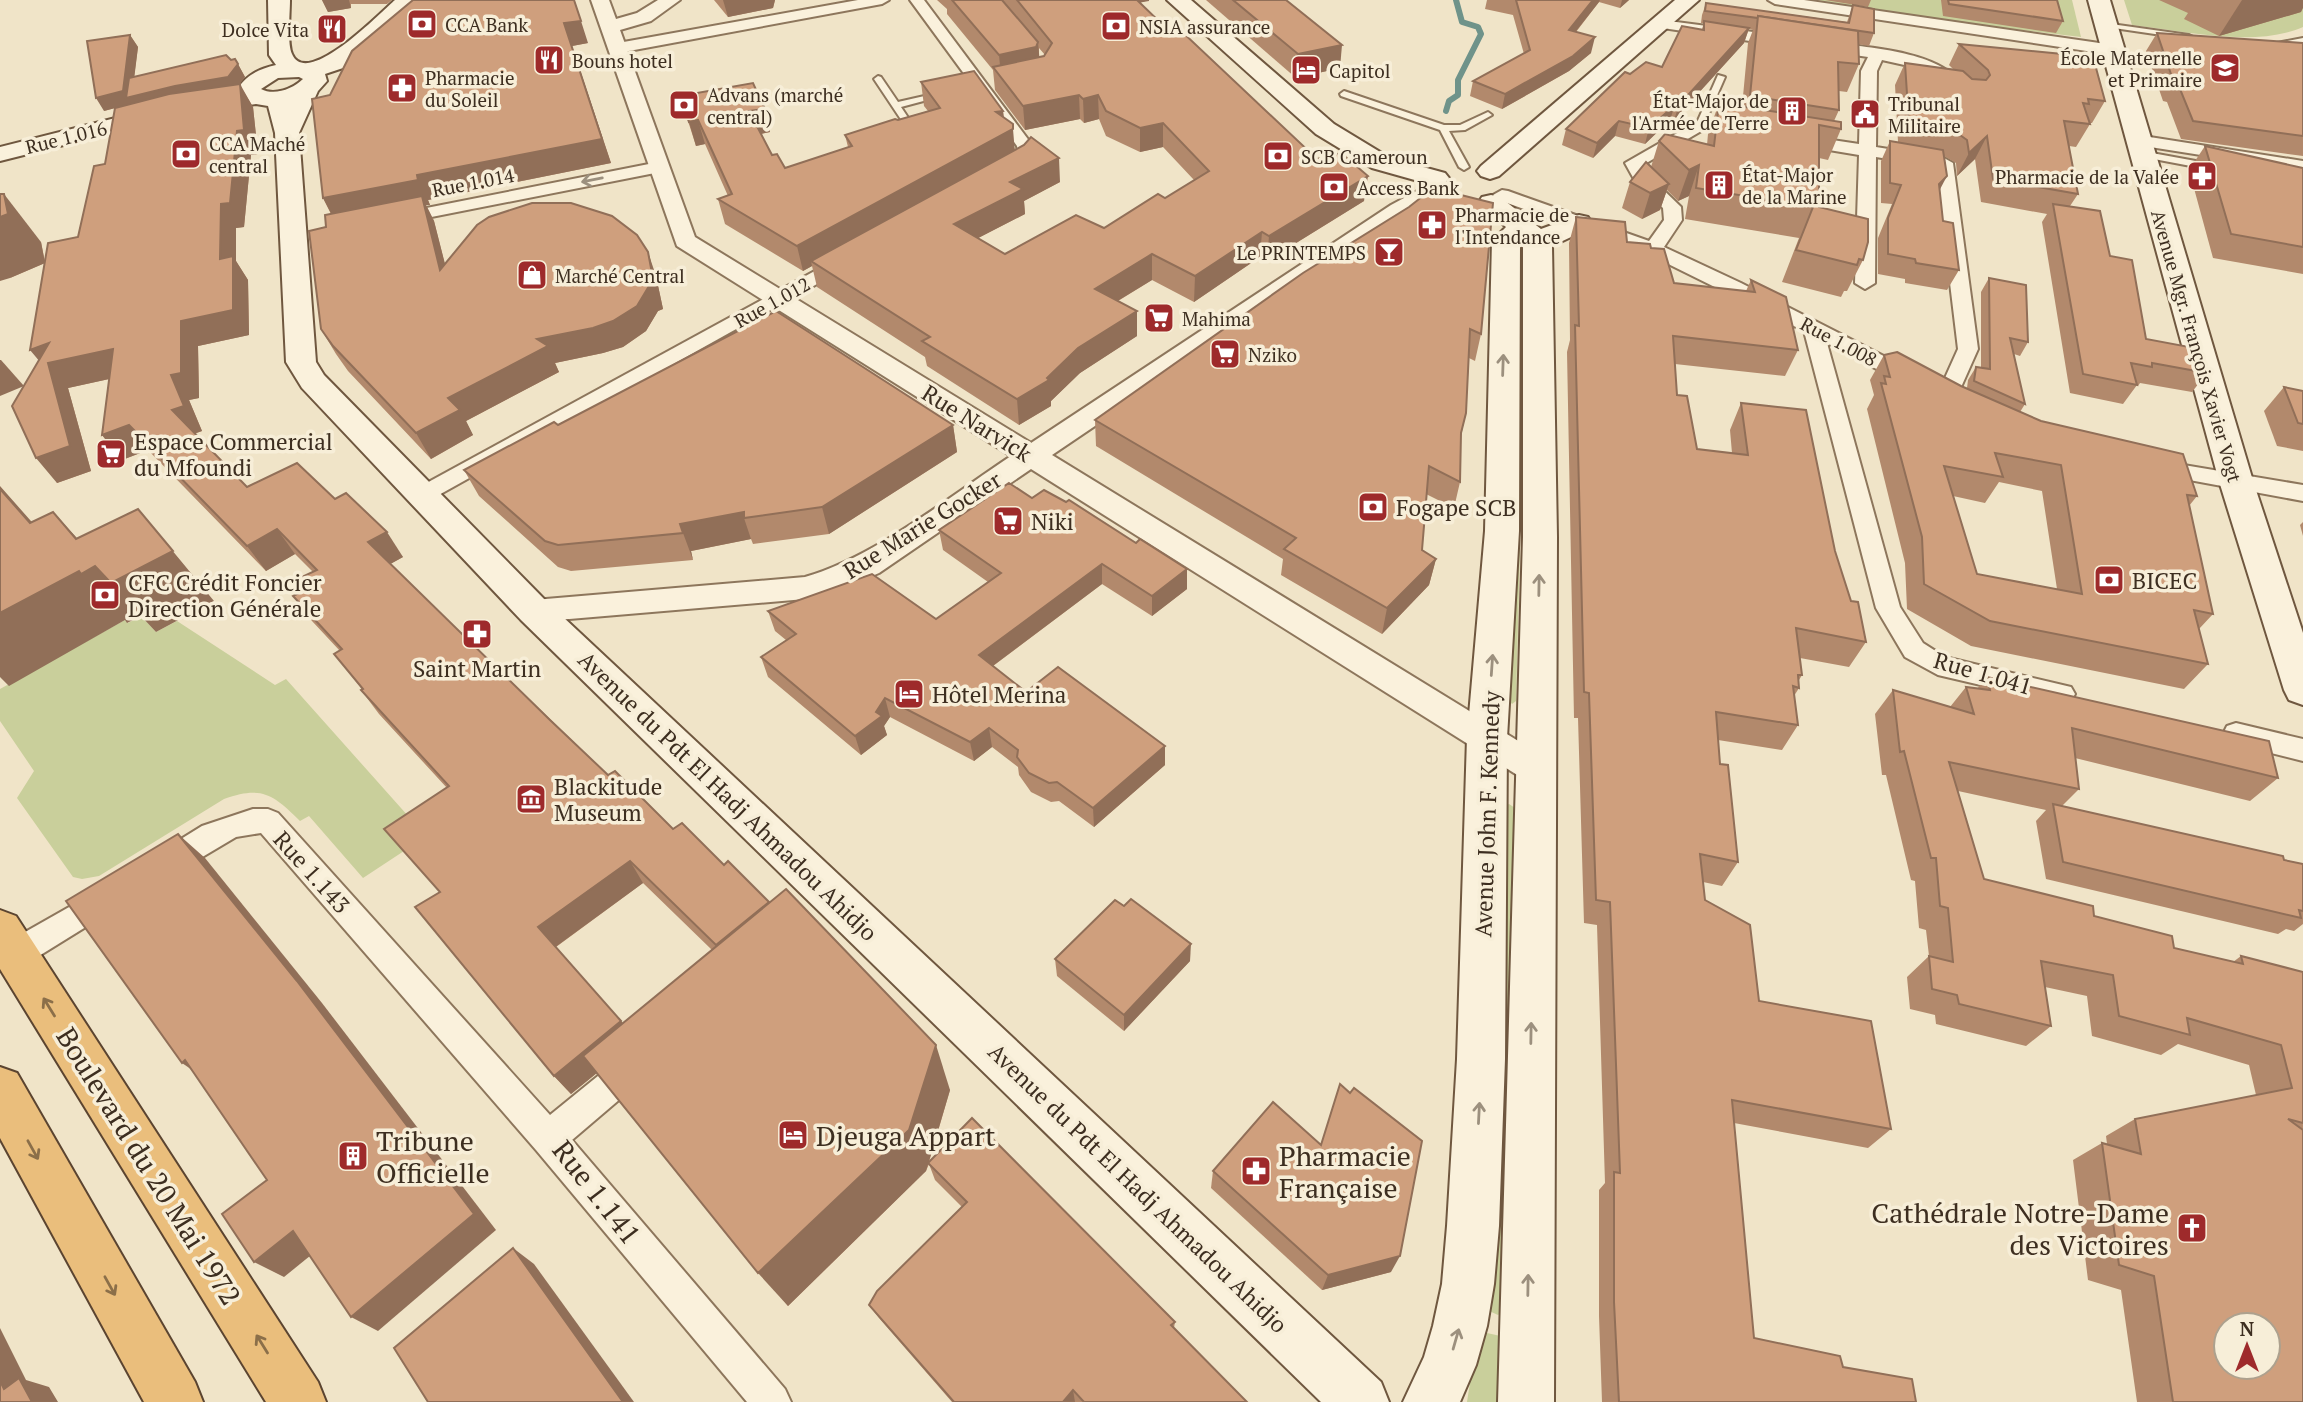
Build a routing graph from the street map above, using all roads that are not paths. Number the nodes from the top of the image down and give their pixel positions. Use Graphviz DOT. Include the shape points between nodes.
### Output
graph roads {
  1 [pos="279,0"];
  2 [pos="408,0"];
  3 [pos="600,0"];
  4 [pos="671,0"];
  5 [pos="882,0"];
  6 [pos="918,0"];
  7 [pos="1178,0"];
  8 [pos="1688,0"];
  9 [pos="1775,0"];
  10 [pos="1661,24"];
  11 [pos="2107,25"];
  12 [pos="614,37"];
  13 [pos="2204,38"];
  14 [pos="2303,40"];
  15 [pos="2264,44"];
  16 [pos="1877,55"];
  17 [pos="1721,77"];
  18 [pos="878,79"];
  19 [pos="285,85"];
  20 [pos="1959,87"];
  21 [pos="956,93"];
  22 [pos="1344,94"];
  23 [pos="896,105"];
  24 [pos="1488,115"];
  25 [pos="909,125"];
  26 [pos="1700,125"];
  27 [pos="1443,128"];
  28 [pos="2139,147"];
  29 [pos="1868,151"];
  30 [pos="1614,153"];
  31 [pos="0,154"];
  32 [pos="1634,163"];
  33 [pos="659,167"];
  34 [pos="1464,167"];
  35 [pos="2303,167"];
  36 [pos="2223,170"];
  37 [pos="1490,171"];
  38 [pos="994,176"];
  39 [pos="1481,205"];
  40 [pos="376,223"];
  41 [pos="1579,223"];
  42 [pos="1653,249"];
  43 [pos="861,252"];
  44 [pos="1865,283"];
  45 [pos="776,300"];
  46 [pos="1813,327"];
  47 [pos="1031,456"];
  48 [pos="2128,462"];
  49 [pos="2236,481"];
  50 [pos="2303,493"];
  51 [pos="420,496"];
  52 [pos="1521,534"];
  53 [pos="534,611"];
  54 [pos="2303,690"];
  55 [pos="2085,699"];
  56 [pos="2218,730"];
  57 [pos="1487,738"];
  58 [pos="2303,750"];
  59 [pos="1534,768"];
  60 [pos="8,942"];
  61 [pos="654,1049"];
  62 [pos="0,1090"];
  63 [pos="548,1138"];
  64 [pos="175,1402"];
  65 [pos="298,1402"];
  66 [pos="772,1402"];
  67 [pos="1361,1402"];
  68 [pos="1431,1402"];
  69 [pos="1526,1402"];
  1 -- 19 [label="main road, Avenue du Pdt El Hadj Ahmadou Ahidjo"];
  2 -- 19 [label="main road" via="335,63"];
  3 -- 12 [label="street, Rue Narvick"];
  4 -- 12 [label="street"];
  5 -- 12 [label="street"];
  6 -- 38 [label="street" via="1025,146 1027,155 1019,163"];
  7 -- 39 [label="main road" via="1325,130 1381,163"];
  8 -- 10 [label="main road"];
  9 -- 11 [label="street"];
  10 -- 16 [label="street"];
  10 -- 37 [label="main road"];
  11 -- 13 [label="lane"];
  11 -- 28 [label="main road, Avenue Mgr. François Xavier Vogt"];
  12 -- 33 [label="street, Rue Narvick"];
  14 -- 15 [label="lane"];
  16 -- 20 [label="street" via="1938,69"];
  16 -- 29 [label="street" via="1863,70"];
  17 -- 26 [label="lane"];
  18 -- 23 [label="lane"];
  19 -- 31 [label="main road, Rue 1.016"];
  19 -- 51 [label="main road, Avenue du Pdt El Hadj Ahmadou Ahidjo" via="302,238 301,362 313,382"];
  21 -- 23 [label="lane"];
  22 -- 27 [label="lane"];
  23 -- 25 [label="lane"];
  24 -- 27 [label="lane" via="1462,128"];
  26 -- 29 [label="street"];
  26 -- 32 [label="street"];
  27 -- 34 [label="lane"];
  28 -- 35 [label="street"];
  28 -- 36 [label="lane"];
  28 -- 49 [label="main road, Avenue Mgr. François Xavier Vogt"];
  29 -- 44 [label="street"];
  29 -- 46 [label="street, Rue 1.008" via="1944,163 1968,349 1953,401"];
  30 -- 32 [label="street"];
  32 -- 42 [label="street" via="1641,177 1672,207 1673,220"];
  33 -- 40 [label="street, Rue 1.014, one-way"];
  33 -- 45 [label="street, Rue Narvick" via="685,242"];
  34 -- 37 [label="main road"];
  34 -- 39 [label="main road" via="1450,169"];
  37 -- 39 [label="main road" via="1506,181 1508,192"];
  39 -- 41 [label="street, Rue 1.008"];
  39 -- 41 [label="main road" via="1549,235"];
  39 -- 47 [label="street, Rue Marie Gocker" via="1399,210"];
  52 -- 39 [label="main road, Avenue John F. Kennedy, one-way" via="1523,299 1506,241"];
  41 -- 42 [label="street, Rue 1.008"];
  42 -- 46 [label="street, Rue 1.008"];
  43 -- 45 [label="street, Rue 1.012"];
  45 -- 47 [label="street, Rue Narvick"];
  45 -- 51 [label="street, Rue 1.012"];
  46 -- 55 [label="street, Rue 1.041" via="1888,608 1914,650 1938,665"];
  47 -- 53 [label="street, Rue Marie Gocker" via="868,565 836,579 804,588"];
  47 -- 57 [label="street, Rue Narvick"];
  48 -- 49 [label="street"];
  49 -- 50 [label="street"];
  49 -- 54 [label="main road, Avenue Mgr. François Xavier Vogt"];
  51 -- 53 [label="main road, Avenue du Pdt El Hadj Ahmadou Ahidjo"];
  57 -- 52 [label="main road, Avenue John F. Kennedy, one-way"];
  59 -- 52 [label="main road, Avenue John F. Kennedy, one-way"];
  53 -- 67 [label="main road, Avenue du Pdt El Hadj Ahmadou Ahidjo" via="824,907"];
  56 -- 58 [label="street"];
  57 -- 59 [label="street, Rue Narvick"];
  68 -- 57 [label="main road, Avenue John F. Kennedy, one-way" via="1449,1365 1460,1326 1471,1249 1481,1059"];
  69 -- 59 [label="main road, Avenue John F. Kennedy, one-way"];
  60 -- 63 [label="street, Rue 1.143" via="228,826 268,821"];
  65 -- 60 [label="highway, Boulevard du 20 Mai 1972, one-way"];
  61 -- 63 [label="street, Rue 1.141"];
  62 -- 64 [label="highway, one-way"];
  63 -- 66 [label="street, Rue 1.141"];
}
